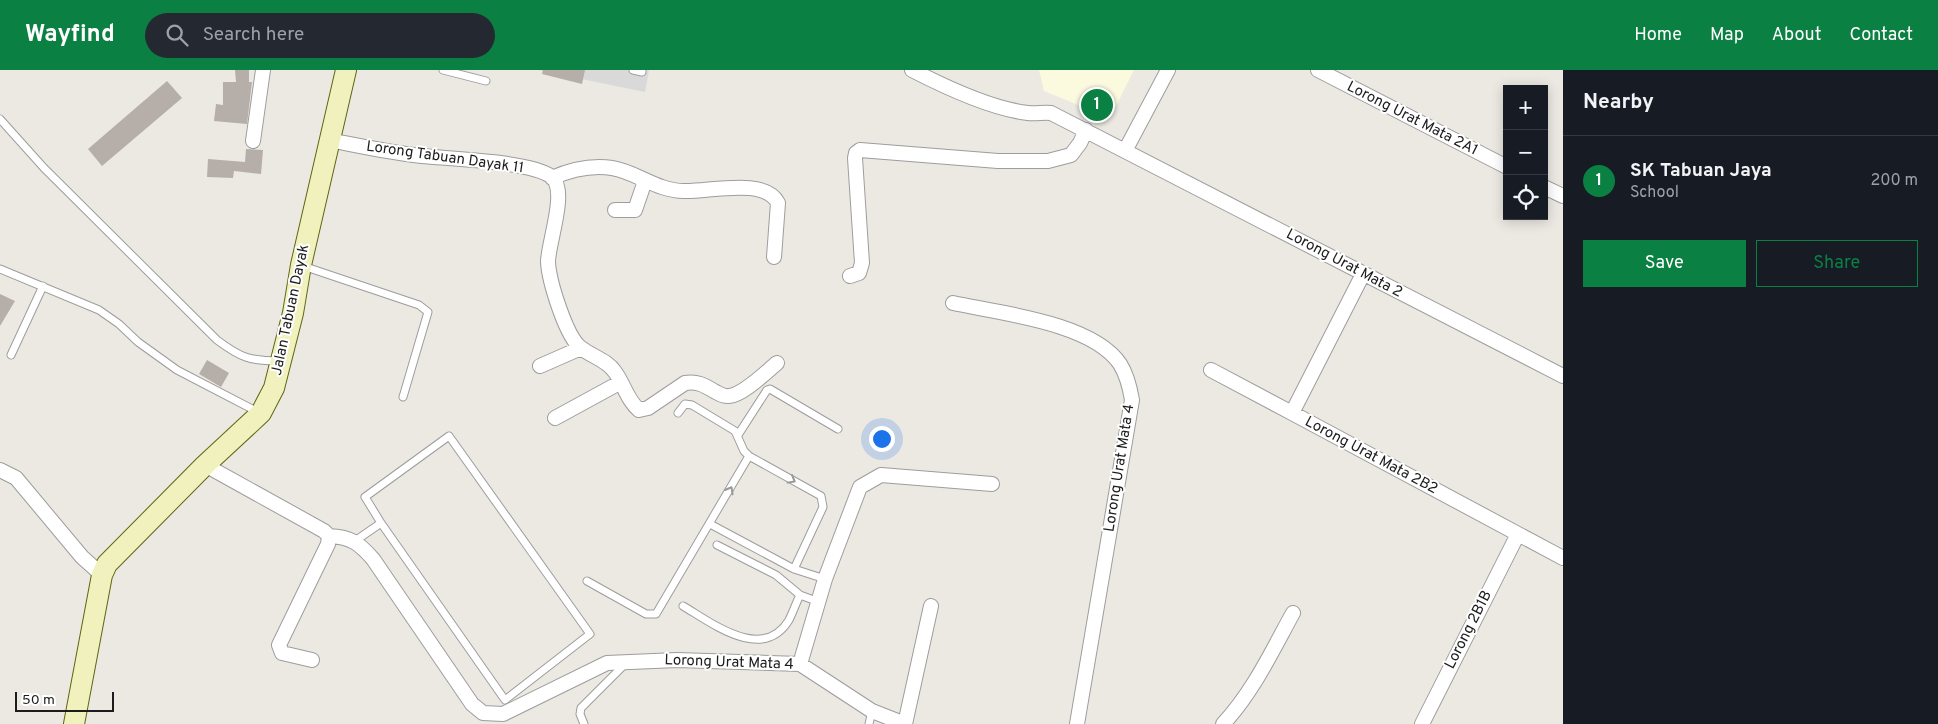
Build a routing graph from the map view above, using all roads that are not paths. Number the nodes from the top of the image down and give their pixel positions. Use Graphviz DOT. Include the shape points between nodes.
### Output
graph roads {
  1 [pos="263,70"];
  2 [pos="346,70"];
  3 [pos="443,70"];
  4 [pos="633,70"];
  5 [pos="912,70"];
  6 [pos="1168,70"];
  7 [pos="1318,70"];
  8 [pos="642,72"];
  9 [pos="486,81"];
  10 [pos="0,119"];
  11 [pos="1086,130"];
  12 [pos="329,140"];
  13 [pos="254,141"];
  14 [pos="1126,149"];
  15 [pos="1503,166"];
  16 [pos="552,178"];
  17 [pos="645,181"];
  18 [pos="1548,189"];
  19 [pos="1563,196"];
  20 [pos="615,210"];
  21 [pos="774,257"];
  22 [pos="300,265"];
  23 [pos="0,269"];
  24 [pos="1363,274"];
  25 [pos="850,276"];
  26 [pos="43,286"];
  27 [pos="954,303"];
  28 [pos="581,348"];
  29 [pos="11,354"];
  30 [pos="282,361"];
  31 [pos="777,363"];
  32 [pos="540,366"];
  33 [pos="1211,370"];
  34 [pos="1563,376"];
  35 [pos="621,382"];
  36 [pos="403,397"];
  37 [pos="261,413"];
  38 [pos="678,413"];
  39 [pos="1292,413"];
  40 [pos="555,418"];
  41 [pos="838,429"];
  42 [pos="738,435"];
  43 [pos="749,456"];
  44 [pos="205,465"];
  45 [pos="0,470"];
  46 [pos="992,484"];
  47 [pos="381,523"];
  48 [pos="710,524"];
  49 [pos="329,536"];
  50 [pos="1517,536"];
  51 [pos="355,541"];
  52 [pos="717,545"];
  53 [pos="1563,558"];
  54 [pos="794,569"];
  55 [pos="102,575"];
  56 [pos="825,579"];
  57 [pos="587,581"];
  58 [pos="800,595"];
  59 [pos="819,602"];
  60 [pos="683,606"];
  61 [pos="931,606"];
  62 [pos="1293,613"];
  63 [pos="312,660"];
  64 [pos="627,662"];
  65 [pos="800,664"];
  66 [pos="870,718"];
  67 [pos="74,724"];
  68 [pos="584,724"];
  69 [pos="905,724"];
  70 [pos="1077,724"];
  71 [pos="1223,724"];
  72 [pos="1422,724"];
  1 -- 13 [label="street"];
  2 -- 12 [label="street, Jalan Tabuan Dayak"];
  3 -- 9 [label="lane"];
  4 -- 8 [label="lane"];
  5 -- 11 [label="street, Lorong Urat Mata 2" via="934,82 999,106 1029,113 1052,113"];
  6 -- 14 [label="street"];
  7 -- 15 [label="street, Lorong Urat Mata 2A1"];
  10 -- 30 [label="lane" via="44,168 217,340 238,356 253,361"];
  11 -- 14 [label="street, Lorong Urat Mata 2"];
  11 -- 25 [label="street" via="1071,155 1048,161 998,161 860,150 855,158 862,263 859,272"];
  12 -- 16 [label="street, Lorong Tabuan Dayak 11" via="422,156 476,160 532,170"];
  12 -- 22 [label="street, Jalan Tabuan Dayak"];
  14 -- 24 [label="street, Lorong Urat Mata 2"];
  16 -- 17 [label="street" via="570,170 612,168"];
  16 -- 28 [label="street" via="558,200 548,260 550,277 556,301"];
  17 -- 20 [label="street" via="634,210"];
  17 -- 21 [label="street" via="683,192 745,188 770,192 778,203"];
  18 -- 19 [label="street"];
  22 -- 30 [label="street, Jalan Tabuan Dayak"];
  22 -- 36 [label="lane" via="419,305 428,312"];
  23 -- 26 [label="lane"];
  24 -- 34 [label="street, Lorong Urat Mata 2"];
  24 -- 39 [label="street, Lorong Urat Mata 2B2"];
  26 -- 29 [label="lane"];
  26 -- 37 [label="lane" via="99,310 177,370"];
  27 -- 70 [label="street, Lorong Urat Mata 4" via="1068,329 1095,340 1120,364 1128,381 1132,400"];
  28 -- 32 [label="street"];
  28 -- 35 [label="street" via="610,366"];
  30 -- 37 [label="street, Jalan Tabuan Dayak" via="274,388"];
  31 -- 35 [label="street" via="730,396 691,382 644,410 635,406"];
  33 -- 39 [label="street"];
  35 -- 40 [label="street"];
  37 -- 44 [label="street, Jalan Tabuan Dayak"];
  38 -- 42 [label="lane" via="685,404 692,405"];
  39 -- 50 [label="street, Lorong Urat Mata 2B2"];
  41 -- 42 [label="lane" via="770,389"];
  42 -- 43 [label="lane"];
  48 -- 43 [label="lane, one-way"];
  43 -- 54 [label="lane, one-way" via="823,499 824,507"];
  44 -- 49 [label="street"];
  44 -- 55 [label="street, Jalan Tabuan Dayak" via="113,556"];
  45 -- 55 [label="street" via="16,478 82,557"];
  46 -- 56 [label="street" via="880,475 870,480 860,487 855,497"];
  47 -- 47 [label="lane" via="504,700 590,634 449,436 365,497"];
  47 -- 51 [label="lane"];
  48 -- 54 [label="lane"];
  48 -- 57 [label="lane" via="656,614 646,614"];
  49 -- 51 [label="street"];
  49 -- 63 [label="street" via="279,645 282,653"];
  50 -- 53 [label="street, Lorong Urat Mata 2B2"];
  50 -- 72 [label="street, Lorong 2B1B"];
  51 -- 64 [label="street, Lorong Urat Mata 4" via="373,559 472,704 483,713 503,714 597,667"];
  52 -- 58 [label="lane" via="776,575"];
  54 -- 56 [label="lane"];
  55 -- 67 [label="street"];
  56 -- 59 [label="street"];
  58 -- 59 [label="lane"];
  58 -- 60 [label="lane" via="789,620 766,639 735,635"];
  59 -- 65 [label="street"];
  61 -- 69 [label="street"];
  62 -- 71 [label="street" via="1257,679"];
  64 -- 65 [label="street, Lorong Urat Mata 4" via="677,660"];
  64 -- 68 [label="lane" via="581,708"];
  65 -- 66 [label="street, Lorong Urat Mata 4"];
  66 -- 69 [label="street, Lorong Urat Mata 4"];
}
